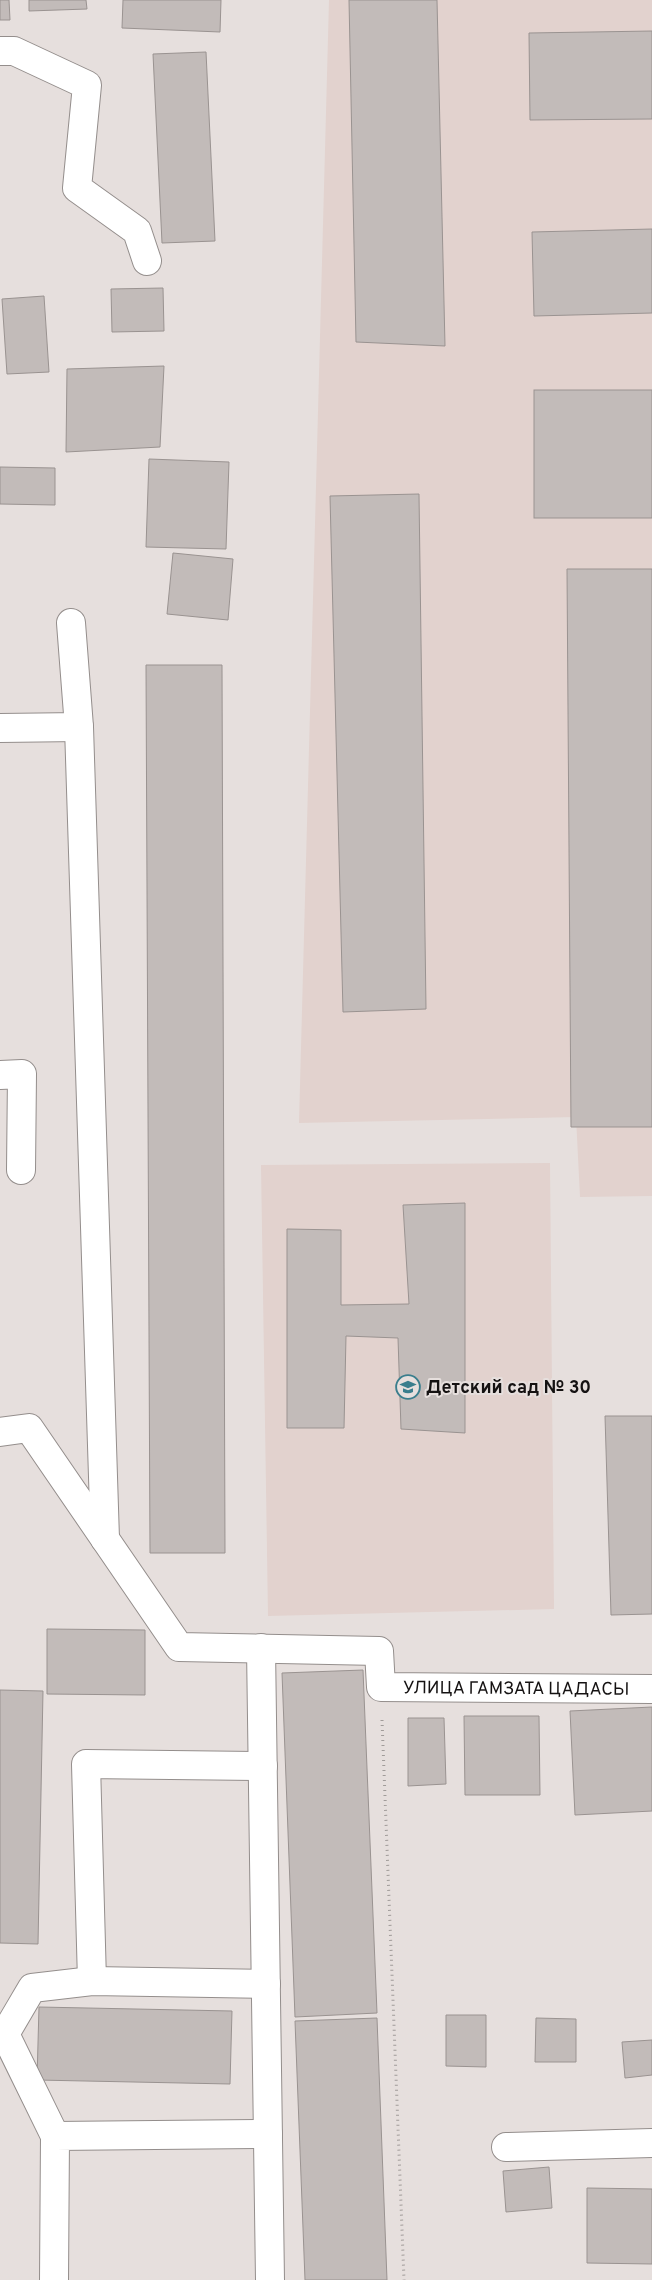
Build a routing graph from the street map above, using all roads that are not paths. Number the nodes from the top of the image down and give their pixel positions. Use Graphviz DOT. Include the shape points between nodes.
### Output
graph roads {
  1 [pos="0,51"];
  2 [pos="148,261"];
  3 [pos="71,623"];
  4 [pos="80,727"];
  5 [pos="0,728"];
  6 [pos="0,1075"];
  7 [pos="21,1170"];
  8 [pos="0,1432"];
  9 [pos="105,1539"];
  10 [pos="261,1648"];
  11 [pos="652,1688"];
  12 [pos="263,1766"];
  13 [pos="92,1981"];
  14 [pos="266,1984"];
  15 [pos="3,2034"];
  16 [pos="268,2134"];
  17 [pos="55,2136"];
  18 [pos="652,2143"];
  19 [pos="506,2146"];
  20 [pos="54,2280"];
  21 [pos="270,2280"];
  1 -- 2 [label="street" via="14,51 87,85 77,188 137,231"];
  3 -- 4 [label="street"];
  4 -- 5 [label="street"];
  4 -- 9 [label="street"];
  6 -- 7 [label="street" via="22,1074"];
  8 -- 9 [label="street" via="29,1428"];
  9 -- 10 [label="street" via="180,1647"];
  10 -- 11 [label="street, УЛИЦА ГАМЗАТА ЦАДАСЫ" via="378,1651 381,1687"];
  10 -- 12 [label="street"];
  12 -- 13 [label="street" via="86,1764"];
  12 -- 14 [label="street"];
  13 -- 14 [label="street"];
  13 -- 15 [label="street" via="32,1988"];
  14 -- 16 [label="street"];
  15 -- 17 [label="street"];
  16 -- 17 [label="street"];
  16 -- 21 [label="street"];
  17 -- 20 [label="street"];
  18 -- 19 [label="street"];
}
